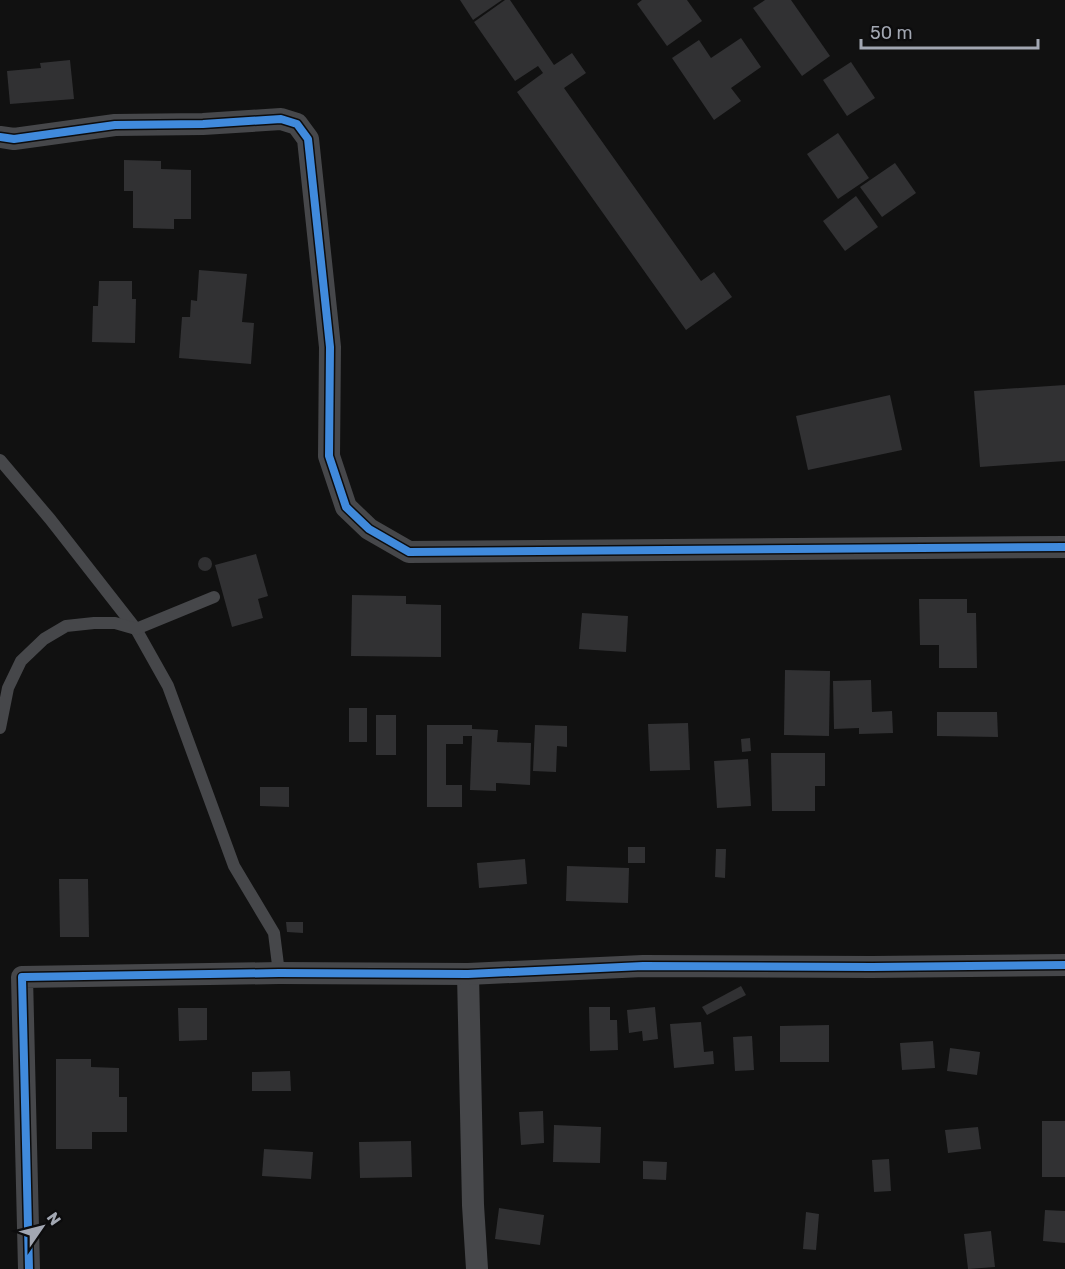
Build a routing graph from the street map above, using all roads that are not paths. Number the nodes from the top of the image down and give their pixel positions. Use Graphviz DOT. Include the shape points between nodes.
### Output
graph roads {
  1 [pos="0,137"];
  2 [pos="0,460"];
  3 [pos="1065,548"];
  4 [pos="214,597"];
  5 [pos="136,629"];
  6 [pos="0,728"];
  7 [pos="1065,965"];
  8 [pos="279,973"];
  9 [pos="468,974"];
  10 [pos="28,1269"];
  11 [pos="477,1269"];
  1 -- 3 [label="street" via="14,139 115,125 281,119 297,124 308,139 330,347 329,456 346,507 369,529 409,552"];
  2 -- 5 [label="lane"];
  4 -- 5 [label="lane"];
  5 -- 6 [label="lane" via="94,622 66,626 44,639 21,661 8,688"];
  5 -- 8 [label="lane" via="168,687 234,866 274,933"];
  7 -- 9 [label="street" via="643,966"];
  8 -- 9 [label="street"];
  8 -- 10 [label="street" via="22,977"];
  9 -- 11 [label="street"];
}
